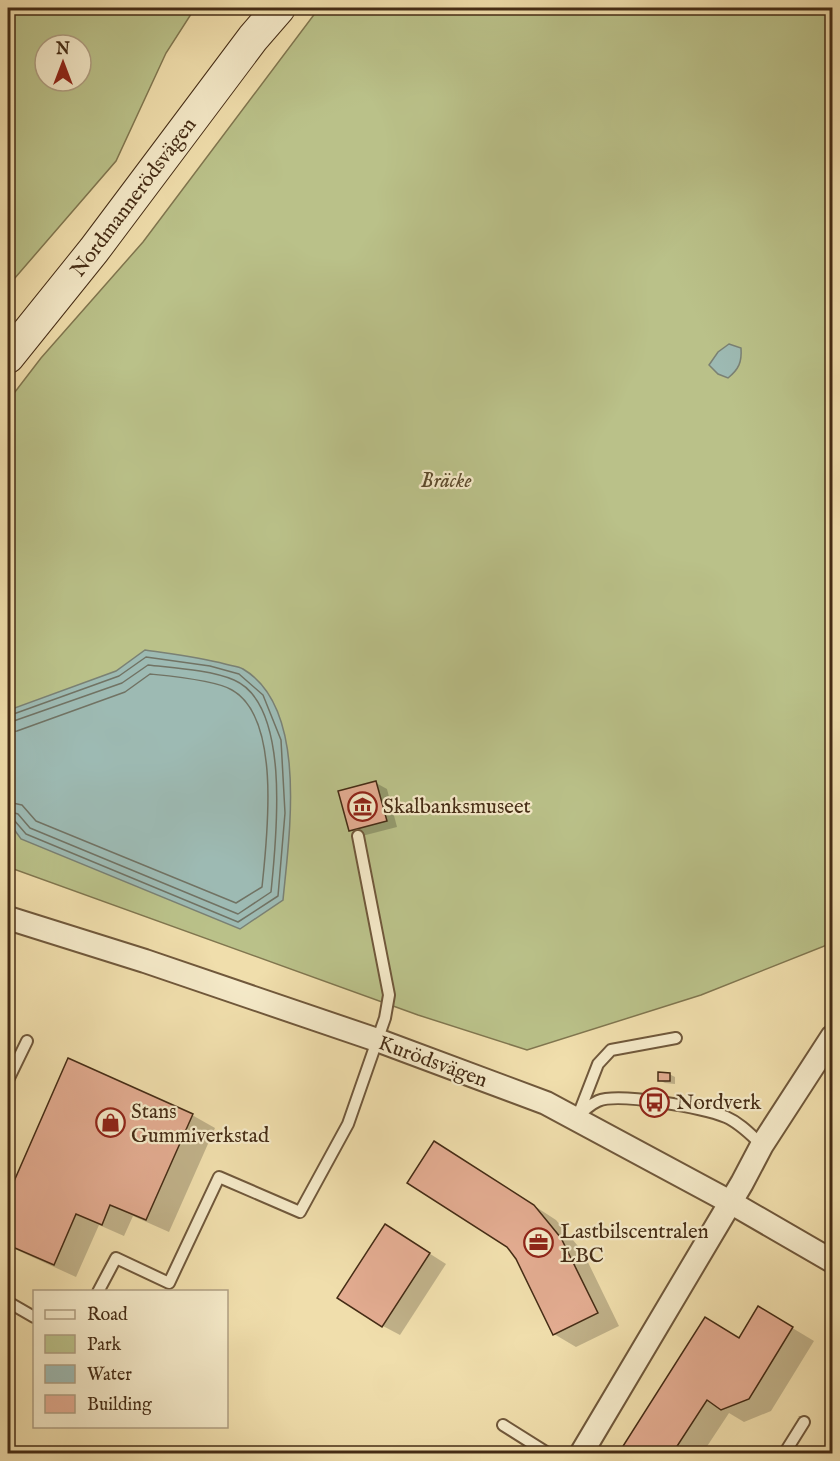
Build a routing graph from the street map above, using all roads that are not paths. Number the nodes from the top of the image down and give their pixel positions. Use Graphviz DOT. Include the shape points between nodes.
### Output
graph roads {
  1 [pos="269,8"];
  2 [pos="279,8"];
  3 [pos="253,38"];
  4 [pos="8,356"];
  5 [pos="358,836"];
  6 [pos="8,918"];
  7 [pos="832,1036"];
  8 [pos="676,1038"];
  9 [pos="377,1040"];
  10 [pos="27,1041"];
  11 [pos="8,1080"];
  12 [pos="577,1119"];
  13 [pos="762,1145"];
  14 [pos="730,1202"];
  15 [pos="832,1261"];
  16 [pos="99,1290"];
  17 [pos="8,1302"];
  18 [pos="33,1316"];
  19 [pos="804,1422"];
  20 [pos="503,1425"];
  21 [pos="549,1454"];
  22 [pos="581,1454"];
  23 [pos="784,1454"];
  1 -- 3 [label="main road, Nordmannerödsvägen"];
  2 -- 3 [label="main road, Nordmannerödsvägen"];
  3 -- 4 [label="main road, Nordmannerödsvägen" via="94,250"];
  5 -- 9 [label="lane" via="389,995"];
  6 -- 9 [label="street, Kurödsvägen"];
  7 -- 13 [label="street"];
  8 -- 12 [label="lane" via="611,1050 598,1064"];
  9 -- 12 [label="street, Kurödsvägen" via="546,1103"];
  9 -- 16 [label="lane" via="348,1124 300,1212 219,1177 169,1283 116,1258"];
  10 -- 11 [label="lane"];
  12 -- 13 [label="lane" via="600,1099 646,1100 726,1117"];
  12 -- 14 [label="street, Kurödsvägen"];
  13 -- 14 [label="street"];
  14 -- 15 [label="street, Kurödsvägen"];
  14 -- 22 [label="street"];
  17 -- 18 [label="lane"];
  19 -- 23 [label="lane"];
  20 -- 21 [label="lane"];
}
